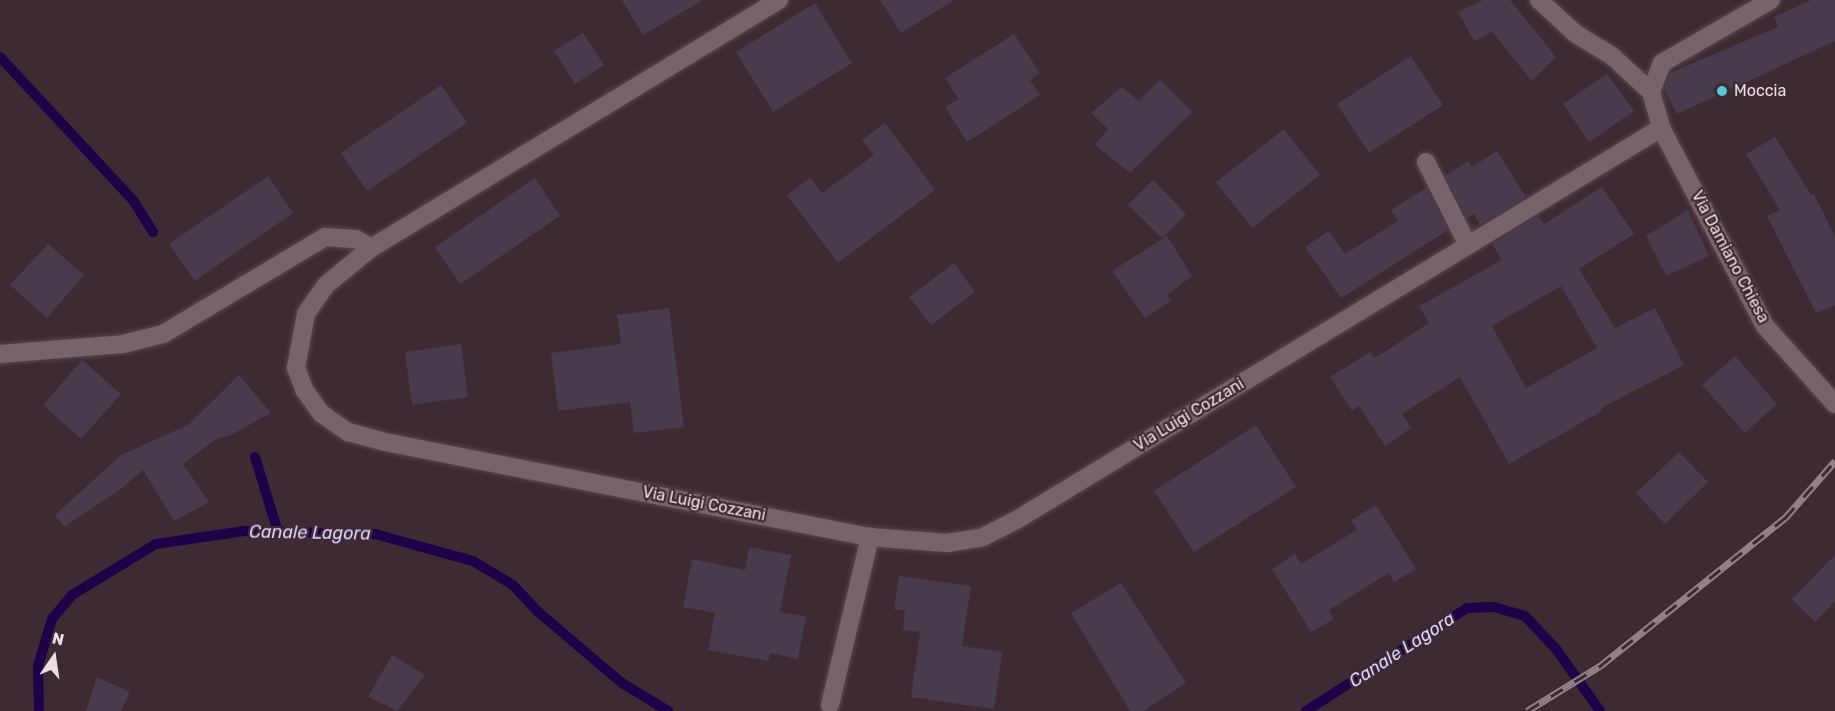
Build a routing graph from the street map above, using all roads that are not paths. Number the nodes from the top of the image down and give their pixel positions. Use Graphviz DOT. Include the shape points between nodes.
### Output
graph roads {
  1 [pos="779,0"];
  2 [pos="1539,0"];
  3 [pos="1771,0"];
  4 [pos="1651,92"];
  5 [pos="1661,128"];
  6 [pos="1426,162"];
  7 [pos="1468,245"];
  8 [pos="371,248"];
  9 [pos="0,354"];
  10 [pos="1835,404"];
  11 [pos="870,537"];
  12 [pos="830,705"];
  1 -- 8 [label="street, Via Luigi Cozzani"];
  2 -- 4 [label="street" via="1575,34 1612,56"];
  3 -- 4 [label="street" via="1662,63"];
  4 -- 5 [label="street, Via Damiano Chiesa"];
  5 -- 7 [label="street, Via Luigi Cozzani"];
  5 -- 10 [label="street, Via Damiano Chiesa" via="1765,326"];
  6 -- 7 [label="street"];
  7 -- 11 [label="street, Via Luigi Cozzani" via="983,537 947,543"];
  8 -- 9 [label="street" via="356,239 325,237 163,334 123,344"];
  8 -- 11 [label="street, Via Luigi Cozzani" via="326,285 306,314 300,332 296,368 305,391 322,414 348,432"];
  11 -- 12 [label="street"];
}
